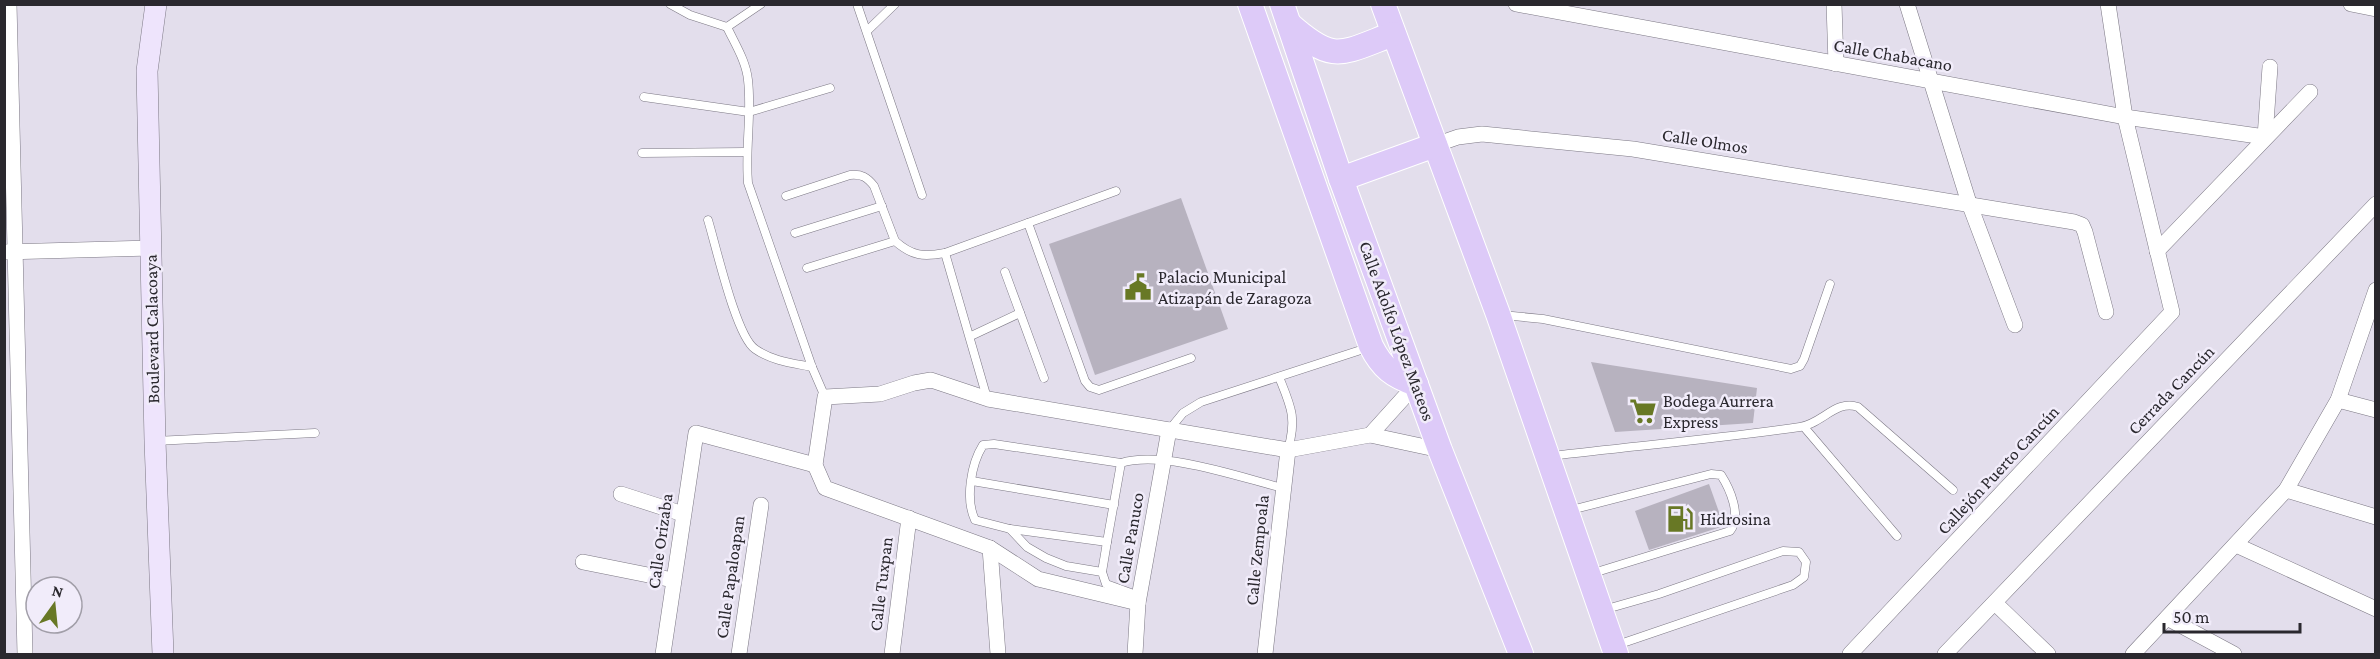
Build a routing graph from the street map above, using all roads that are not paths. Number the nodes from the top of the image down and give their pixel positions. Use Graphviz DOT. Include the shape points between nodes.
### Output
graph roads {
  1 [pos="9,4"];
  2 [pos="156,4"];
  3 [pos="670,4"];
  4 [pos="761,4"];
  5 [pos="857,4"];
  6 [pos="895,4"];
  7 [pos="1383,4"];
  8 [pos="1516,4"];
  9 [pos="1834,4"];
  10 [pos="1907,4"];
  11 [pos="2108,4"];
  12 [pos="2351,4"];
  13 [pos="2376,9"];
  14 [pos="1256,12"];
  15 [pos="1285,14"];
  16 [pos="727,27"];
  17 [pos="867,32"];
  18 [pos="1393,34"];
  19 [pos="1836,64"];
  20 [pos="2270,67"];
  21 [pos="1928,81"];
  22 [pos="830,88"];
  23 [pos="2310,92"];
  24 [pos="644,97"];
  25 [pos="750,112"];
  26 [pos="2125,117"];
  27 [pos="2265,138"];
  28 [pos="1435,144"];
  29 [pos="745,152"];
  30 [pos="642,153"];
  31 [pos="1341,179"];
  32 [pos="1116,191"];
  33 [pos="922,195"];
  34 [pos="786,196"];
  35 [pos="1969,203"];
  36 [pos="2376,204"];
  37 [pos="882,206"];
  38 [pos="708,220"];
  39 [pos="1028,223"];
  40 [pos="795,233"];
  41 [pos="895,241"];
  42 [pos="151,248"];
  43 [pos="2157,250"];
  44 [pos="10,252"];
  45 [pos="945,253"];
  46 [pos="807,268"];
  47 [pos="1005,272"];
  48 [pos="1830,284"];
  49 [pos="2376,290"];
  50 [pos="2106,312"];
  51 [pos="1020,313"];
  52 [pos="1498,314"];
  53 [pos="2015,325"];
  54 [pos="971,336"];
  55 [pos="1371,346"];
  56 [pos="1191,358"];
  57 [pos="812,367"];
  58 [pos="1279,377"];
  59 [pos="1044,378"];
  60 [pos="1416,384"];
  61 [pos="825,398"];
  62 [pos="988,399"];
  63 [pos="2338,400"];
  64 [pos="2376,410"];
  65 [pos="1804,427"];
  66 [pos="1169,430"];
  67 [pos="315,433"];
  68 [pos="1370,435"];
  69 [pos="155,441"];
  70 [pos="1288,450"];
  71 [pos="1440,450"];
  72 [pos="1546,456"];
  73 [pos="1164,459"];
  74 [pos="1121,463"];
  75 [pos="815,465"];
  76 [pos="972,481"];
  77 [pos="1283,488"];
  78 [pos="1953,490"];
  79 [pos="2286,490"];
  80 [pos="621,494"];
  81 [pos="760,505"];
  82 [pos="1114,505"];
  83 [pos="1566,511"];
  84 [pos="683,514"];
  85 [pos="2376,517"];
  86 [pos="909,518"];
  87 [pos="1010,529"];
  88 [pos="1897,536"];
  89 [pos="1107,542"];
  90 [pos="2235,544"];
  91 [pos="990,548"];
  92 [pos="583,562"];
  93 [pos="1102,572"];
  94 [pos="1589,575"];
  95 [pos="673,580"];
  96 [pos="1139,600"];
  97 [pos="1995,603"];
  98 [pos="2376,609"];
  99 [pos="1601,610"];
  100 [pos="2167,618"];
  101 [pos="1614,650"];
  102 [pos="25,654"];
  103 [pos="163,654"];
  104 [pos="663,654"];
  105 [pos="739,654"];
  106 [pos="892,654"];
  107 [pos="998,654"];
  108 [pos="1135,654"];
  109 [pos="1265,654"];
  110 [pos="1521,654"];
  111 [pos="1850,654"];
  112 [pos="1945,654"];
  113 [pos="2048,654"];
  114 [pos="2133,654"];
  115 [pos="2234,654"];
  1 -- 44 [label="street"];
  2 -- 42 [label="street, Boulevard Calacoaya" via="147,71"];
  3 -- 16 [label="lane"];
  4 -- 16 [label="lane"];
  5 -- 17 [label="lane"];
  6 -- 17 [label="lane"];
  7 -- 18 [label="main road"];
  8 -- 19 [label="street, Calle Chabacano"];
  9 -- 19 [label="street"];
  10 -- 21 [label="street"];
  11 -- 26 [label="street"];
  12 -- 13 [label="street"];
  14 -- 55 [label="main road"];
  15 -- 18 [label="main road" via="1312,44 1324,50 1338,52"];
  15 -- 31 [label="main road, Calle Adolfo López Mateos"];
  16 -- 25 [label="lane" via="748,78"];
  17 -- 33 [label="lane"];
  18 -- 28 [label="main road"];
  19 -- 21 [label="street, Calle Chabacano"];
  20 -- 27 [label="street"];
  21 -- 26 [label="street, Calle Chabacano"];
  21 -- 35 [label="street"];
  22 -- 25 [label="lane"];
  23 -- 27 [label="street"];
  24 -- 25 [label="lane"];
  25 -- 29 [label="lane"];
  26 -- 27 [label="street, Calle Chabacano"];
  26 -- 43 [label="street"];
  27 -- 43 [label="street"];
  28 -- 31 [label="main road"];
  28 -- 35 [label="street, Calle Olmos" via="1482,134 1521,136 1634,149"];
  28 -- 52 [label="main road"];
  29 -- 30 [label="lane"];
  29 -- 57 [label="lane" via="748,183"];
  31 -- 60 [label="main road, Calle Adolfo López Mateos"];
  32 -- 39 [label="lane"];
  34 -- 37 [label="lane" via="860,174 869,178"];
  35 -- 50 [label="street, Calle Olmos" via="2082,225"];
  35 -- 53 [label="street"];
  36 -- 97 [label="street, Cerrada Cancún"];
  37 -- 40 [label="lane"];
  37 -- 41 [label="lane"];
  38 -- 57 [label="lane" via="741,330 752,348 772,359"];
  39 -- 45 [label="lane"];
  39 -- 56 [label="lane" via="1084,381 1090,387 1099,390"];
  41 -- 45 [label="lane" via="909,253 926,257"];
  41 -- 46 [label="lane"];
  42 -- 44 [label="street"];
  42 -- 69 [label="street, Boulevard Calacoaya"];
  43 -- 111 [label="street, Callejón Puerto Cancún" via="2172,312"];
  44 -- 102 [label="street"];
  45 -- 54 [label="lane"];
  47 -- 51 [label="lane"];
  48 -- 52 [label="lane" via="1804,359 1800,366 1791,369 1543,318"];
  49 -- 63 [label="street"];
  51 -- 54 [label="lane"];
  51 -- 59 [label="lane"];
  52 -- 72 [label="main road"];
  54 -- 62 [label="lane"];
  55 -- 58 [label="lane"];
  55 -- 60 [label="main road" via="1379,363 1394,377"];
  57 -- 61 [label="lane"];
  58 -- 66 [label="lane" via="1201,402 1183,413"];
  58 -- 70 [label="lane" via="1294,412"];
  60 -- 68 [label="street"];
  60 -- 71 [label="main road, Calle Adolfo López Mateos"];
  61 -- 62 [label="street" via="880,394 931,380"];
  61 -- 75 [label="street"];
  62 -- 66 [label="street"];
  63 -- 64 [label="street"];
  63 -- 79 [label="street"];
  65 -- 72 [label="lane"];
  65 -- 78 [label="lane" via="1842,406 1858,407"];
  65 -- 88 [label="lane"];
  66 -- 70 [label="street"];
  66 -- 73 [label="street, Calle Panuco"];
  67 -- 69 [label="lane"];
  68 -- 70 [label="street"];
  68 -- 71 [label="street"];
  69 -- 103 [label="street, Boulevard Calacoaya"];
  70 -- 77 [label="street, Calle Zempoala"];
  71 -- 110 [label="main road, Calle Adolfo López Mateos"];
  72 -- 83 [label="main road"];
  73 -- 74 [label="lane" via="1136,458"];
  73 -- 77 [label="lane"];
  73 -- 96 [label="street, Calle Panuco"];
  74 -- 76 [label="lane" via="983,445 977,454"];
  74 -- 82 [label="lane"];
  75 -- 84 [label="street, Calle Orizaba" via="696,433"];
  75 -- 86 [label="street" via="825,488"];
  76 -- 82 [label="lane"];
  76 -- 87 [label="lane" via="969,508 975,520"];
  77 -- 109 [label="street, Calle Zempoala"];
  79 -- 85 [label="street"];
  79 -- 90 [label="street"];
  80 -- 84 [label="street"];
  81 -- 105 [label="street, Calle Papaloapan"];
  82 -- 89 [label="lane"];
  83 -- 94 [label="main road"];
  83 -- 94 [label="lane" via="1711,474 1721,475 1726,483 1736,513 1730,531"];
  84 -- 95 [label="street, Calle Orizaba"];
  86 -- 91 [label="street"];
  86 -- 106 [label="street, Calle Tuxpan"];
  87 -- 89 [label="lane"];
  87 -- 93 [label="lane" via="1027,547 1046,558"];
  89 -- 93 [label="lane"];
  90 -- 98 [label="street"];
  90 -- 100 [label="street"];
  91 -- 96 [label="street" via="1038,579"];
  91 -- 107 [label="street"];
  92 -- 95 [label="street"];
  93 -- 96 [label="lane" via="1106,584"];
  94 -- 99 [label="main road"];
  95 -- 104 [label="street, Calle Orizaba"];
  96 -- 108 [label="street, Calle Panuco"];
  97 -- 112 [label="street, Cerrada Cancún"];
  97 -- 113 [label="street"];
  99 -- 101 [label="main road"];
  99 -- 101 [label="lane" via="1784,551 1799,552 1806,562 1804,577 1793,585"];
  100 -- 114 [label="street"];
  100 -- 115 [label="street"];
}
